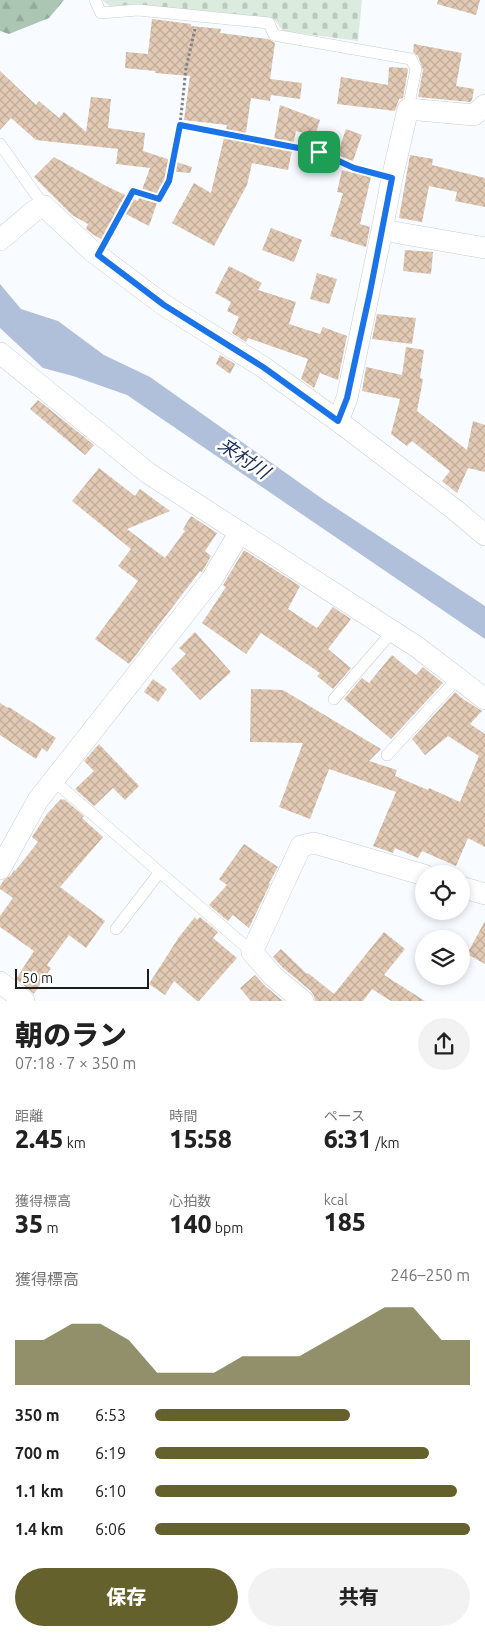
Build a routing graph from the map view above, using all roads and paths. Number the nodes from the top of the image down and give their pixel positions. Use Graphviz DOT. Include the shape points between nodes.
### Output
graph roads {
  1 [pos="95,0"];
  2 [pos="198,16"];
  3 [pos="485,105"];
  4 [pos="408,109"];
  5 [pos="180,125"];
  6 [pos="0,144"];
  7 [pos="392,178"];
  8 [pos="39,208"];
  9 [pos="382,230"];
  10 [pos="0,240"];
  11 [pos="485,248"];
  12 [pos="98,255"];
  13 [pos="0,353"];
  14 [pos="338,421"];
  15 [pos="240,532"];
  16 [pos="485,536"];
  17 [pos="392,632"];
  18 [pos="458,678"];
  19 [pos="334,699"];
  20 [pos="485,699"];
  21 [pos="387,755"];
  22 [pos="53,780"];
  23 [pos="2,862"];
  24 [pos="415,872"];
  25 [pos="159,873"];
  26 [pos="470,890"];
  27 [pos="485,894"];
  28 [pos="116,929"];
  29 [pos="252,952"];
  30 [pos="0,982"];
  31 [pos="23,1001"];
  32 [pos="303,1001"];
  1 -- 2 [label="lane" via="101,13 138,10"];
  2 -- 4 [label="lane" via="269,23 274,35 411,60 416,69"];
  2 -- 5 [label="path" via="186,68"];
  3 -- 4 [label="street" via="474,115"];
  4 -- 7 [label="street"];
  5 -- 7 [label="path" via="319,152 354,168"];
  5 -- 12 [label="path" via="169,181 159,199 133,191"];
  6 -- 8 [label="lane"];
  7 -- 9 [label="street"];
  8 -- 10 [label="street"];
  8 -- 12 [label="street"];
  9 -- 11 [label="street"];
  9 -- 14 [label="street" via="347,398"];
  12 -- 14 [label="street" via="164,305 263,367"];
  13 -- 15 [label="street" via="148,473"];
  14 -- 16 [label="street"];
  15 -- 17 [label="street"];
  15 -- 22 [label="street" via="212,578"];
  17 -- 18 [label="street" via="418,647"];
  17 -- 19 [label="lane"];
  18 -- 20 [label="street"];
  18 -- 21 [label="lane"];
  22 -- 23 [label="street"];
  22 -- 25 [label="lane"];
  24 -- 29 [label="street" via="314,843 300,846"];
  25 -- 28 [label="lane"];
  25 -- 29 [label="lane"];
  26 -- 27 [label="street"];
  29 -- 32 [label="street" via="273,976"];
  30 -- 31 [label="street"];
}
